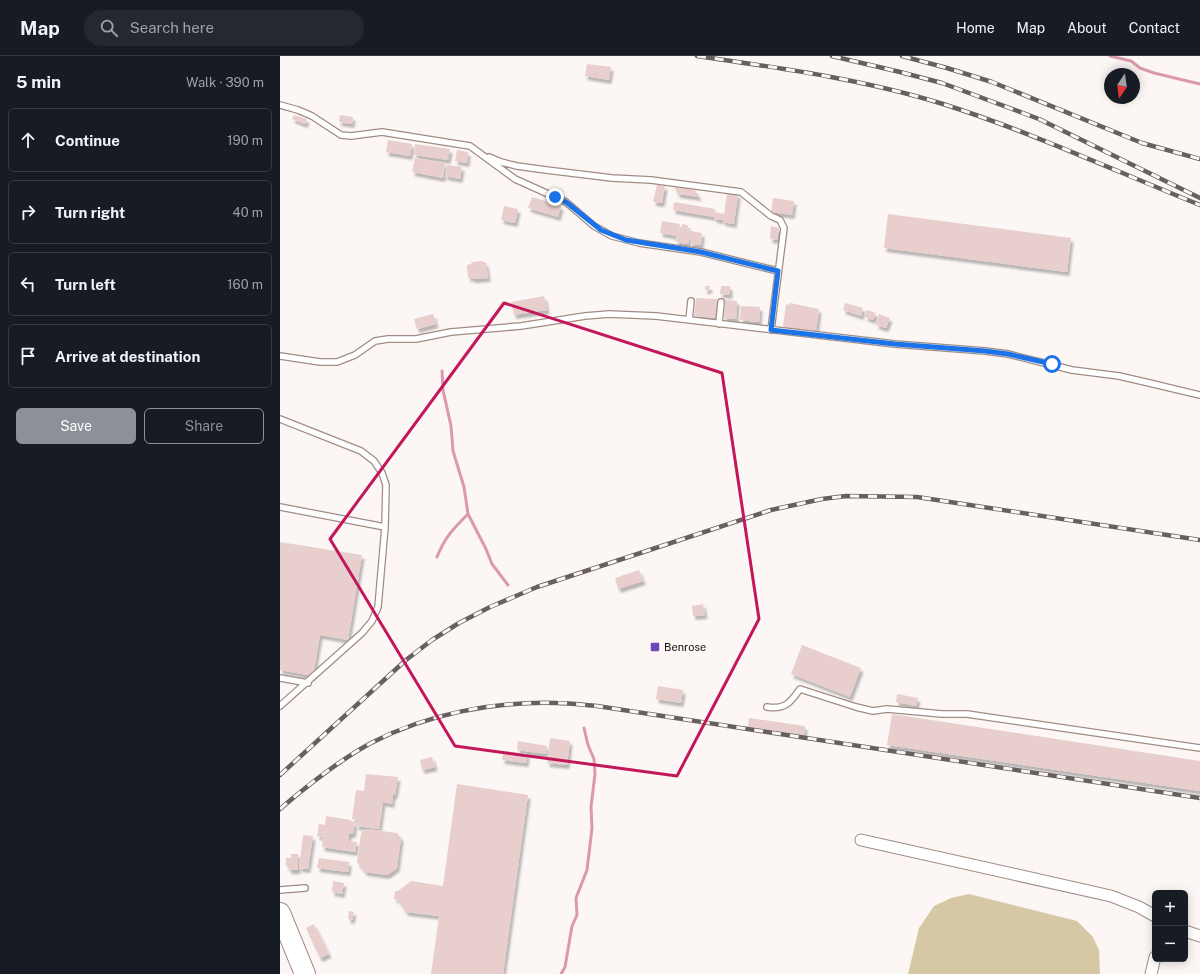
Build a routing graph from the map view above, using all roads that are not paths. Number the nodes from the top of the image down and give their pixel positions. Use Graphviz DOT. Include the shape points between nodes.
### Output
graph roads {
  1 [pos="280,105"];
  2 [pos="480,154"];
  3 [pos="778,271"];
  4 [pos="691,301"];
  5 [pos="721,302"];
  6 [pos="689,320"];
  7 [pos="719,324"];
  8 [pos="771,330"];
  9 [pos="280,356"];
  10 [pos="1200,395"];
  11 [pos="280,419"];
  12 [pos="280,507"];
  13 [pos="385,526"];
  14 [pos="280,678"];
  15 [pos="308,683"];
  16 [pos="280,706"];
  17 [pos="767,707"];
  18 [pos="1200,748"];
  19 [pos="861,840"];
  20 [pos="305,888"];
  21 [pos="280,890"];
  22 [pos="280,913"];
  23 [pos="1152,914"];
  24 [pos="1188,932"];
  25 [pos="1200,936"];
  26 [pos="1154,962"];
  27 [pos="305,974"];
  28 [pos="1151,974"];
  1 -- 2 [label="lane" via="312,116 341,135 382,132 470,146"];
  2 -- 3 [label="lane" via="515,179 566,202 594,226 612,236 639,243 701,252"];
  2 -- 3 [label="lane" via="517,166 612,178 656,180 741,192 780,220 783,225"];
  3 -- 8 [label="lane"];
  4 -- 6 [label="lane"];
  5 -- 7 [label="lane"];
  6 -- 7 [label="lane"];
  6 -- 9 [label="lane" via="609,314 585,316 521,326 451,332 416,339 375,341 355,355 337,362"];
  7 -- 8 [label="lane"];
  8 -- 10 [label="lane" via="1008,354 1072,370 1119,376"];
  11 -- 13 [label="lane" via="361,451 374,460 386,484"];
  12 -- 13 [label="lane"];
  13 -- 15 [label="lane" via="378,607 372,621"];
  14 -- 15 [label="lane"];
  15 -- 16 [label="lane"];
  17 -- 18 [label="lane" via="784,706 800,689 873,711 886,709 967,714"];
  19 -- 23 [label="street" via="1111,896"];
  20 -- 21 [label="lane"];
  22 -- 27 [label="highway"];
  24 -- 25 [label="street"];
  26 -- 28 [label="street"];
}
